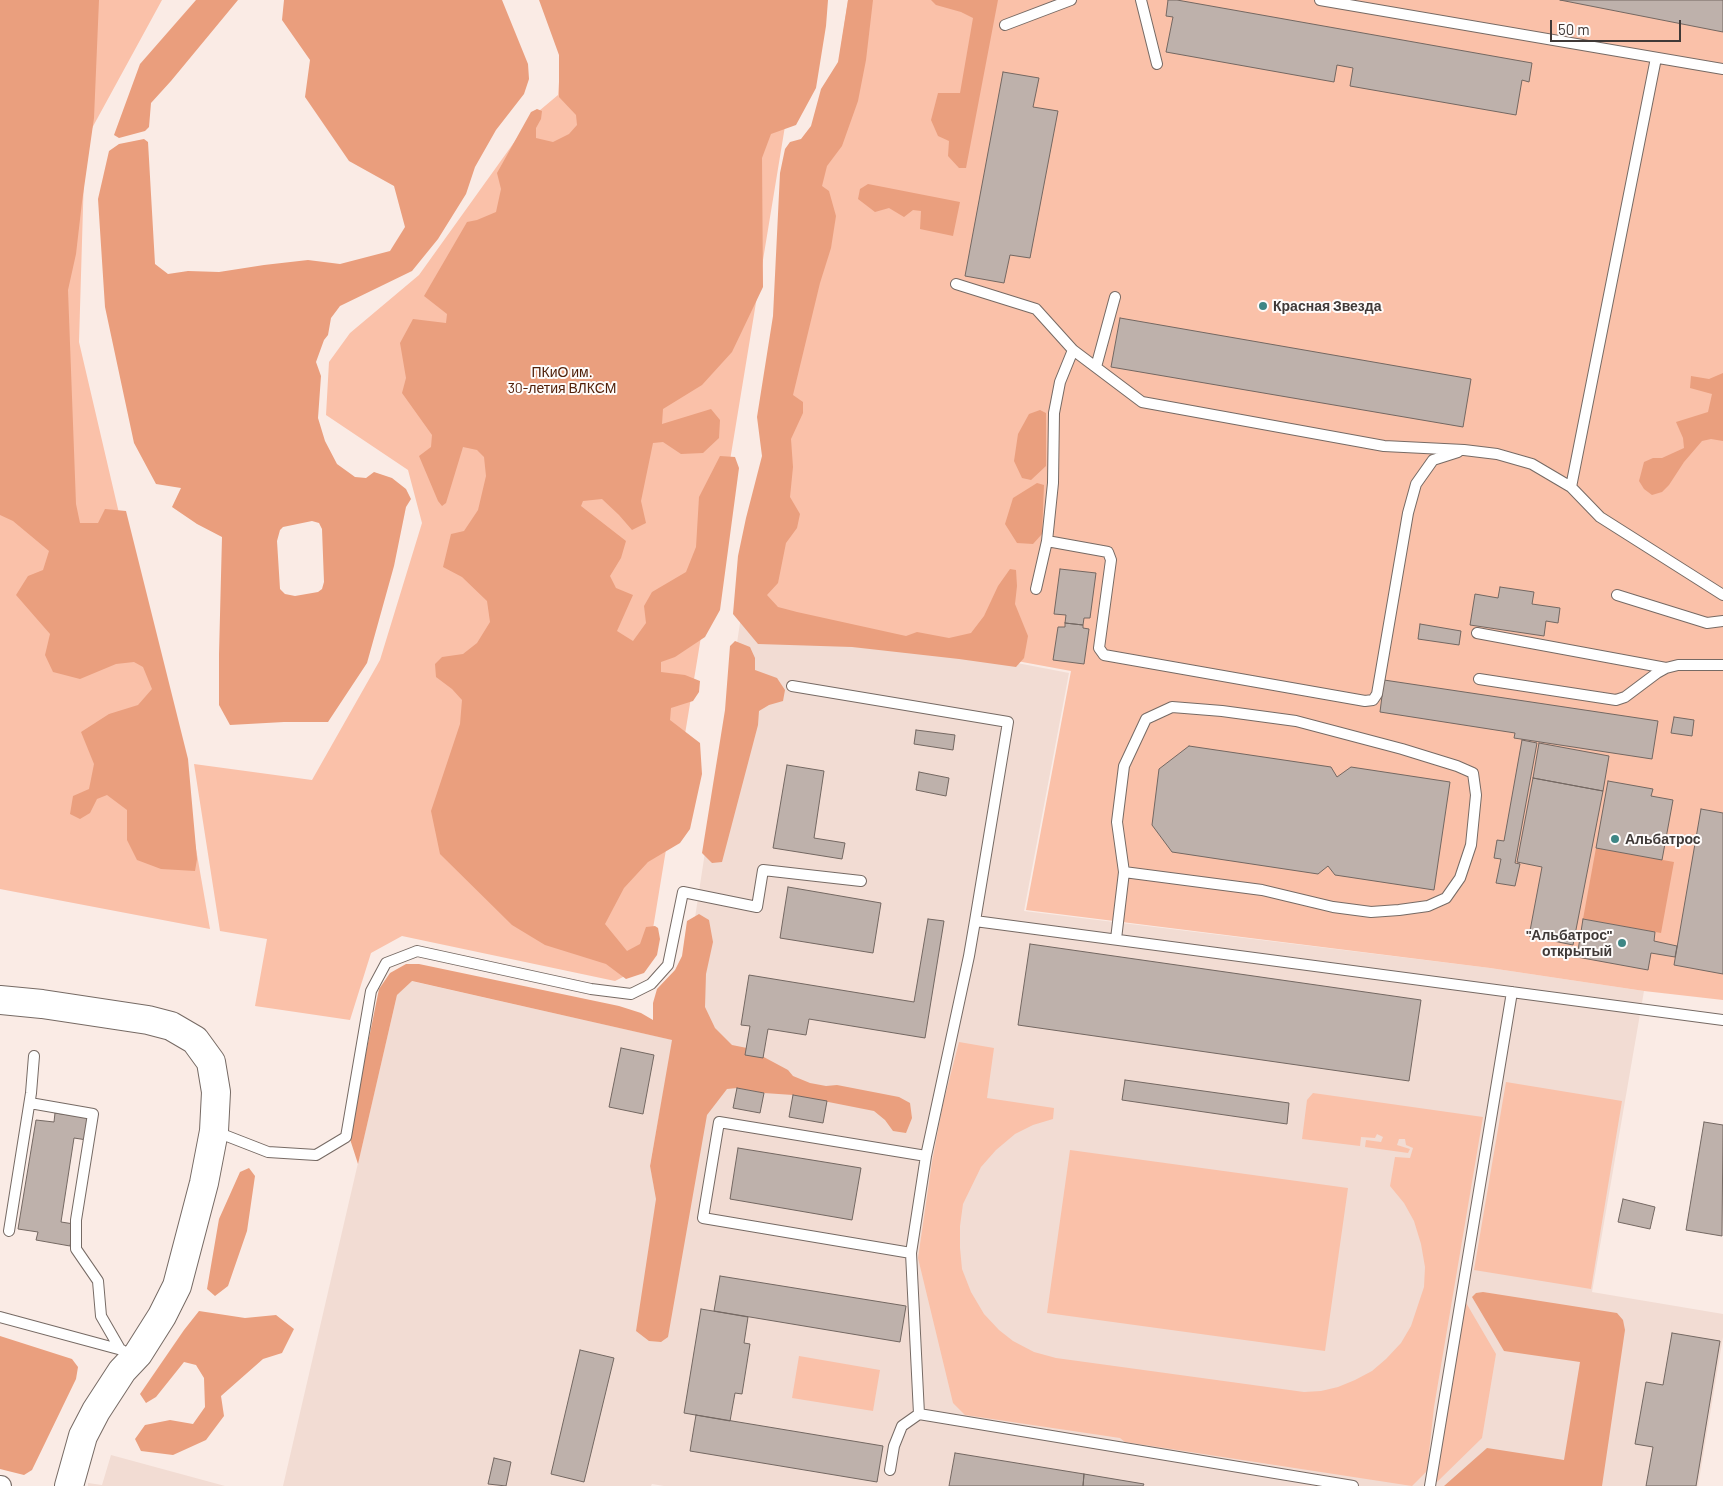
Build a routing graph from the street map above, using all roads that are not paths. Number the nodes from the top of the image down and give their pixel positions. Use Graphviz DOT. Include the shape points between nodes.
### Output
graph roads {
  1 [pos="1071,0"];
  2 [pos="1141,0"];
  3 [pos="1320,0"];
  4 [pos="1005,26"];
  5 [pos="1656,58"];
  6 [pos="1157,64"];
  7 [pos="1723,69"];
  8 [pos="956,284"];
  9 [pos="1115,297"];
  10 [pos="1073,350"];
  11 [pos="1096,367"];
  12 [pos="1464,450"];
  13 [pos="1571,487"];
  14 [pos="1047,541"];
  15 [pos="1036,589"];
  16 [pos="1617,595"];
  17 [pos="1723,595"];
  18 [pos="1723,620"];
  19 [pos="1477,633"];
  20 [pos="1723,665"];
  21 [pos="1666,668"];
  22 [pos="1479,679"];
  23 [pos="792,686"];
  24 [pos="1124,872"];
  25 [pos="861,881"];
  26 [pos="975,920"];
  27 [pos="1116,939"];
  28 [pos="1512,992"];
  29 [pos="0,1000"];
  30 [pos="1723,1020"];
  31 [pos="34,1056"];
  32 [pos="30,1103"];
  33 [pos="214,1131"];
  34 [pos="926,1156"];
  35 [pos="9,1231"];
  36 [pos="911,1253"];
  37 [pos="0,1318"];
  38 [pos="129,1351"];
  39 [pos="919,1414"];
  40 [pos="890,1470"];
  41 [pos="69,1486"];
  42 [pos="1353,1486"];
  43 [pos="1430,1486"];
  1 -- 4 [label="lane"];
  2 -- 6 [label="lane"];
  3 -- 5 [label="lane"];
  5 -- 7 [label="lane"];
  5 -- 13 [label="lane"];
  8 -- 10 [label="lane" via="1036,309"];
  9 -- 11 [label="lane"];
  10 -- 11 [label="lane"];
  10 -- 14 [label="lane" via="1060,382 1054,414 1053,483"];
  11 -- 12 [label="lane" via="1142,402 1384,446"];
  12 -- 13 [label="lane" via="1497,454 1532,464"];
  12 -- 14 [label="lane" via="1433,460 1416,484 1408,513 1377,694 1373,700 1104,654 1099,648 1112,560 1108,552"];
  13 -- 17 [label="lane" via="1600,517"];
  14 -- 15 [label="lane"];
  16 -- 18 [label="lane" via="1707,623"];
  19 -- 21 [label="lane"];
  20 -- 21 [label="lane"];
  21 -- 22 [label="lane" via="1616,700"];
  23 -- 26 [label="lane" via="1008,722"];
  24 -- 24 [label="lane" via="1262,890 1333,907 1371,912 1428,906 1446,898 1460,878 1470,845 1476,795 1473,774 1402,749 1296,721 1172,707 1146,720 1124,766 1117,822"];
  24 -- 27 [label="lane"];
  25 -- 33 [label="lane" via="763,870 757,907 683,892 668,965 651,984 631,994 591,989 412,952 386,963 371,991 346,1137 316,1155 268,1152"];
  26 -- 27 [label="lane"];
  26 -- 34 [label="lane"];
  27 -- 28 [label="lane"];
  28 -- 30 [label="lane"];
  28 -- 43 [label="lane"];
  29 -- 33 [label="main road" via="148,1020 171,1026 195,1040 211,1062 216,1092"];
  31 -- 32 [label="lane"];
  32 -- 35 [label="lane"];
  32 -- 38 [label="lane" via="93,1114 76,1220 76,1249 98,1281 101,1316"];
  33 -- 38 [label="main road" via="177,1286 162,1316"];
  34 -- 36 [label="lane"];
  34 -- 36 [label="lane" via="719,1122 704,1209 703,1218"];
  36 -- 39 [label="lane"];
  37 -- 38 [label="lane"];
  38 -- 41 [label="main road" via="122,1371 83,1436"];
  39 -- 40 [label="lane" via="902,1426"];
  39 -- 42 [label="lane"];
}
